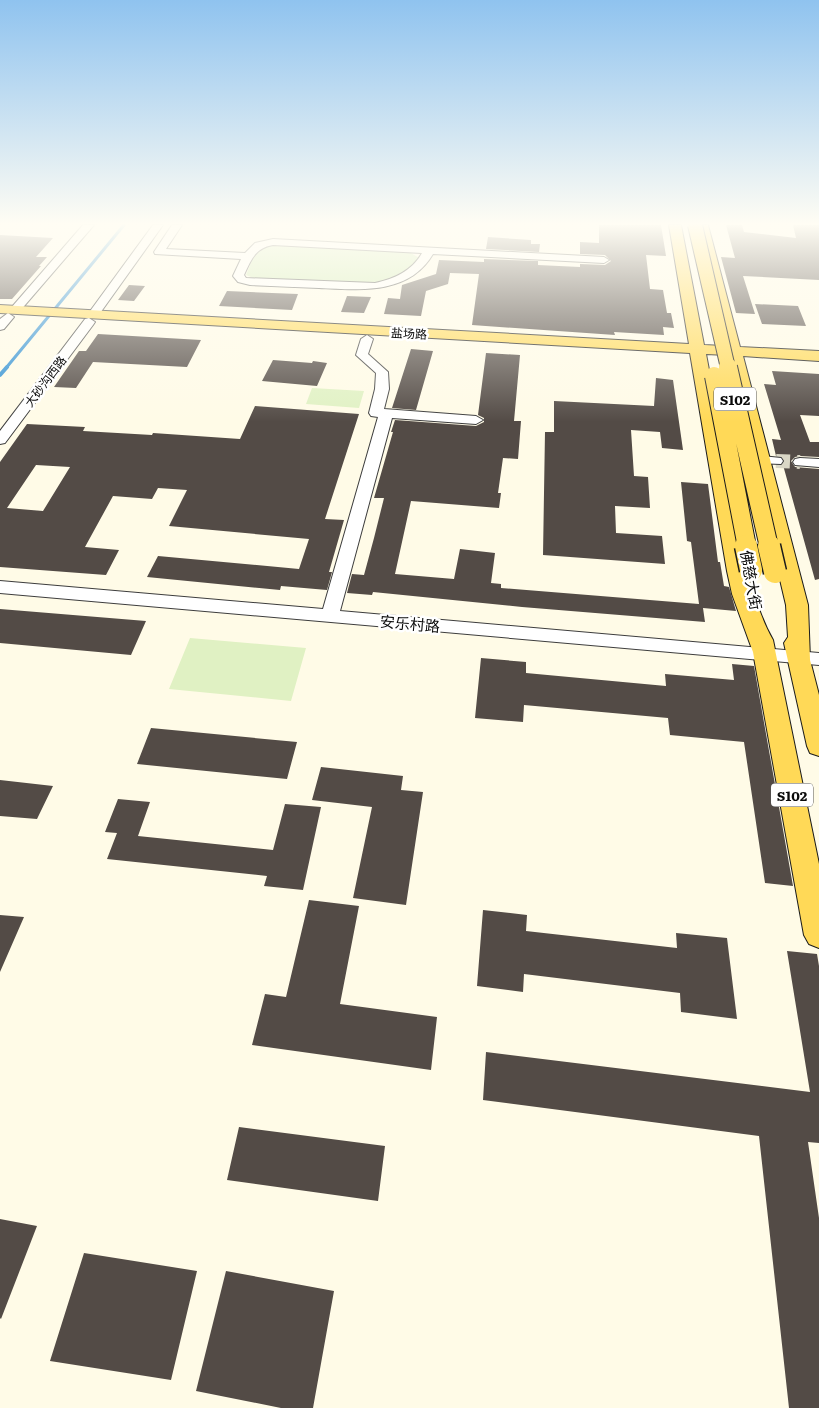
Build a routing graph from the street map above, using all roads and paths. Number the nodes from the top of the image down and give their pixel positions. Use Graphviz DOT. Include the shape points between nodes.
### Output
graph roads {
  1 [pos="33,291"];
  2 [pos="105,291"];
  3 [pos="687,291"];
  4 [pos="698,291"];
  5 [pos="710,291"];
  6 [pos="719,291"];
  7 [pos="12,315"];
  8 [pos="84,317"];
  9 [pos="367,339"];
  10 [pos="698,352"];
  11 [pos="735,354"];
  12 [pos="819,356"];
  13 [pos="819,362"];
  14 [pos="386,414"];
  15 [pos="476,420"];
  16 [pos="0,440"];
  17 [pos="800,462"];
  18 [pos="819,463"];
  19 [pos="0,586"];
  20 [pos="330,616"];
  21 [pos="764,654"];
  22 [pos="809,658"];
  23 [pos="819,746"];
  24 [pos="819,935"];
  1 -- 7 [label="street"];
  2 -- 8 [label="street, 大砂沟西路"];
  3 -- 10 [label="main road"];
  4 -- 21 [label="main road, 佛慈大街 / S102, bridge"];
  5 -- 22 [label="main road, 佛慈大街 / S102, bridge" via="775,572"];
  6 -- 11 [label="main road"];
  7 -- 8 [label="main road, 盐场路"];
  8 -- 9 [label="main road, 盐场路"];
  8 -- 10 [label="main road, 盐场路"];
  8 -- 16 [label="street, 大砂沟西路"];
  9 -- 10 [label="main road, 盐场路"];
  9 -- 14 [label="street" via="362,355 382,372 376,413"];
  10 -- 11 [label="main road, 盐场路"];
  10 -- 21 [label="main road" via="743,594"];
  11 -- 12 [label="main road, 盐场路"];
  11 -- 13 [label="main road, 盐场路"];
  11 -- 22 [label="main road" via="769,460"];
  14 -- 15 [label="street"];
  14 -- 20 [label="street"];
  17 -- 18 [label="street"];
  19 -- 20 [label="street, 安乐村路"];
  20 -- 21 [label="street, 安乐村路"];
  21 -- 22 [label="street, 安乐村路"];
  21 -- 24 [label="main road, 佛慈大街 / S102"];
  22 -- 23 [label="main road, 佛慈大街 / S102"];
}
